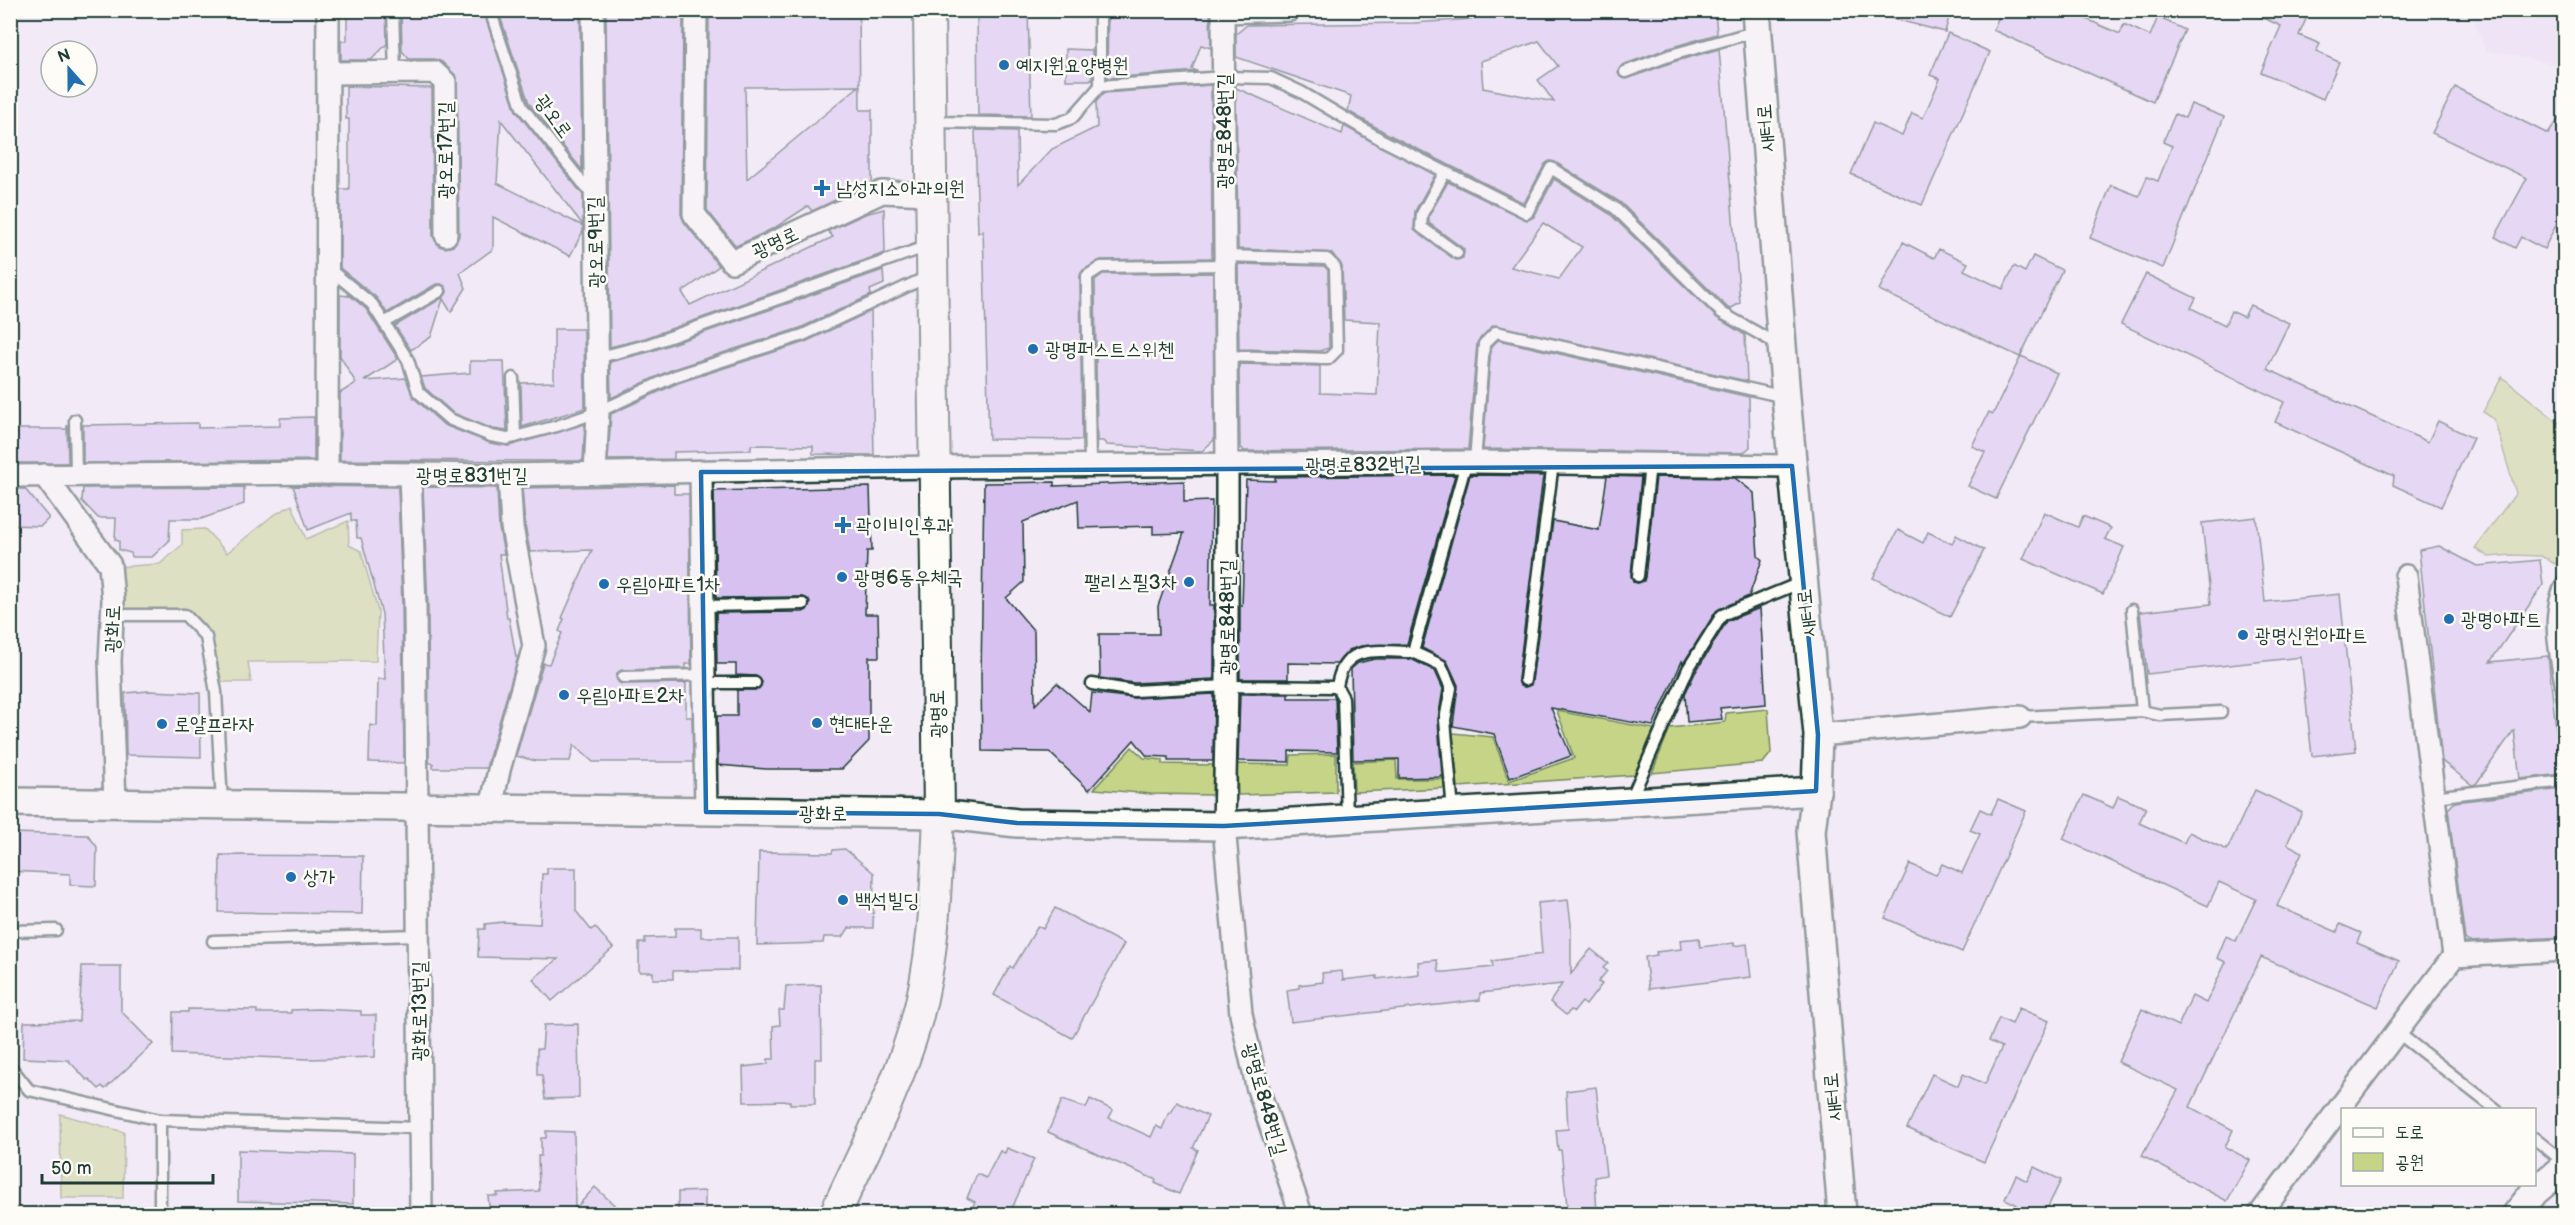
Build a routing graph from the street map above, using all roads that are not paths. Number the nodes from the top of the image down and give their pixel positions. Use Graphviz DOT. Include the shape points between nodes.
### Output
graph roads {
  1 [pos="328,10"];
  2 [pos="393,10"];
  3 [pos="490,10"];
  4 [pos="593,10"];
  5 [pos="696,10"];
  6 [pos="929,10"];
  7 [pos="1100,10"];
  8 [pos="1289,10"];
  9 [pos="1223,11"];
  10 [pos="1757,21"];
  11 [pos="1625,72"];
  12 [pos="328,73"];
  13 [pos="395,73"];
  14 [pos="1224,77"];
  15 [pos="1100,86"];
  16 [pos="930,122"];
  17 [pos="1445,172"];
  18 [pos="931,194"];
  19 [pos="595,199"];
  20 [pos="446,235"];
  21 [pos="932,244"];
  22 [pos="1457,253"];
  23 [pos="1224,260"];
  24 [pos="327,267"];
  25 [pos="932,275"];
  26 [pos="440,291"];
  27 [pos="384,323"];
  28 [pos="1782,346"];
  29 [pos="1224,356"];
  30 [pos="596,358"];
  31 [pos="513,378"];
  32 [pos="1786,397"];
  33 [pos="598,412"];
  34 [pos="75,420"];
  35 [pos="514,437"];
  36 [pos="1471,463"];
  37 [pos="1553,463"];
  38 [pos="1650,464"];
  39 [pos="1227,466"];
  40 [pos="1792,466"];
  41 [pos="934,467"];
  42 [pos="1090,467"];
  43 [pos="700,472"];
  44 [pos="327,473"];
  45 [pos="410,474"];
  46 [pos="595,474"];
  47 [pos="44,475"];
  48 [pos="76,475"];
  49 [pos="508,475"];
  50 [pos="10,476"];
  51 [pos="1638,576"];
  52 [pos="2406,576"];
  53 [pos="2565,579"];
  54 [pos="1803,582"];
  55 [pos="803,604"];
  56 [pos="703,606"];
  57 [pos="2132,610"];
  58 [pos="112,615"];
  59 [pos="1413,652"];
  60 [pos="623,677"];
  61 [pos="705,679"];
  62 [pos="1525,680"];
  63 [pos="755,682"];
  64 [pos="1092,684"];
  65 [pos="1227,687"];
  66 [pos="1337,687"];
  67 [pos="2565,704"];
  68 [pos="2142,711"];
  69 [pos="2221,712"];
  70 [pos="2020,717"];
  71 [pos="1818,735"];
  72 [pos="2565,781"];
  73 [pos="1816,791"];
  74 [pos="2434,797"];
  75 [pos="10,802"];
  76 [pos="1630,802"];
  77 [pos="115,804"];
  78 [pos="222,804"];
  79 [pos="417,807"];
  80 [pos="491,808"];
  81 [pos="706,812"];
  82 [pos="1453,813"];
  83 [pos="939,814"];
  84 [pos="1347,819"];
  85 [pos="1224,826"];
  86 [pos="56,930"];
  87 [pos="10,932"];
  88 [pos="418,935"];
  89 [pos="213,941"];
  90 [pos="2565,950"];
  91 [pos="2454,956"];
  92 [pos="2397,1032"];
  93 [pos="10,1066"];
  94 [pos="2494,1108"];
  95 [pos="160,1120"];
  96 [pos="420,1128"];
  97 [pos="2536,1139"];
  98 [pos="2565,1162"];
  99 [pos="2565,1167"];
  100 [pos="160,1215"];
  101 [pos="421,1215"];
  102 [pos="835,1215"];
  103 [pos="1300,1215"];
  104 [pos="1842,1215"];
  105 [pos="2260,1215"];
  106 [pos="2517,1215"];
  1 -- 12 [label="street"];
  2 -- 13 [label="lane"];
  3 -- 19 [label="lane, 광오로" via="522,107"];
  4 -- 19 [label="street, 광오로9번길"];
  5 -- 18 [label="street, 광명로" via="694,214 732,262 882,192"];
  6 -- 16 [label="main road, 광명로"];
  7 -- 15 [label="lane"];
  8 -- 9 [label="street"];
  9 -- 14 [label="street, 광명로848번길"];
  10 -- 11 [label="lane"];
  10 -- 28 [label="street, 새터로"];
  12 -- 13 [label="street, 광오로17번길"];
  12 -- 24 [label="street"];
  13 -- 20 [label="street, 광오로17번길" via="434,72 445,82"];
  14 -- 15 [label="lane"];
  14 -- 17 [label="lane" via="1271,78"];
  14 -- 23 [label="street, 광명로848번길"];
  15 -- 16 [label="lane" via="1072,117 1056,124"];
  16 -- 18 [label="main road, 광명로"];
  17 -- 22 [label="lane" via="1422,214 1421,227"];
  17 -- 28 [label="lane" via="1527,213 1551,168 1615,208 1722,313"];
  18 -- 21 [label="main road, 광명로"];
  19 -- 30 [label="street, 광오로9번길"];
  21 -- 25 [label="main road, 광명로"];
  21 -- 30 [label="lane" via="647,345"];
  23 -- 29 [label="street, 광명로848번길"];
  23 -- 29 [label="lane" via="1327,259 1335,267 1337,350 1328,359"];
  23 -- 42 [label="lane" via="1101,267 1087,276"];
  24 -- 27 [label="lane" via="372,304"];
  24 -- 44 [label="street"];
  25 -- 33 [label="lane" via="803,335 675,376"];
  25 -- 41 [label="main road, 광명로"];
  26 -- 27 [label="lane"];
  27 -- 35 [label="lane" via="408,360 418,392 449,419 491,436"];
  28 -- 32 [label="street, 새터로"];
  29 -- 39 [label="street, 광명로848번길"];
  30 -- 33 [label="street, 광오로9번길"];
  31 -- 35 [label="lane"];
  32 -- 36 [label="lane" via="1496,332 1485,344"];
  32 -- 40 [label="street, 새터로"];
  33 -- 35 [label="lane"];
  33 -- 46 [label="street, 광오로9번길"];
  34 -- 48 [label="lane"];
  36 -- 37 [label="street, 광명로832번길"];
  36 -- 39 [label="street, 광명로832번길"];
  36 -- 59 [label="lane"];
  37 -- 38 [label="street, 광명로832번길"];
  37 -- 62 [label="lane"];
  38 -- 40 [label="street, 광명로832번길"];
  38 -- 51 [label="lane"];
  39 -- 42 [label="street, 광명로832번길"];
  39 -- 65 [label="street, 광명로848번길"];
  40 -- 54 [label="street, 새터로"];
  41 -- 42 [label="street, 광명로832번길"];
  41 -- 43 [label="street, 광명로831번길"];
  41 -- 83 [label="main road, 광명로"];
  43 -- 46 [label="street, 광명로831번길"];
  43 -- 56 [label="street"];
  44 -- 45 [label="street, 광명로831번길"];
  44 -- 48 [label="street, 광명로831번길"];
  45 -- 49 [label="street, 광명로831번길"];
  45 -- 79 [label="street"];
  46 -- 49 [label="street, 광명로831번길"];
  47 -- 48 [label="street, 광명로831번길"];
  47 -- 50 [label="street, 광명로831번길"];
  47 -- 58 [label="street, 광화로" via="110,565"];
  49 -- 80 [label="street" via="512,527 534,646"];
  52 -- 74 [label="street"];
  53 -- 67 [label="lane" via="2557,592 2552,620"];
  54 -- 71 [label="street, 새터로"];
  54 -- 76 [label="lane" via="1722,615 1688,669"];
  55 -- 56 [label="lane"];
  56 -- 61 [label="street"];
  57 -- 68 [label="lane"];
  58 -- 77 [label="street, 광화로"];
  58 -- 78 [label="lane" via="185,615 206,637 216,692"];
  59 -- 66 [label="lane" via="1352,656 1339,670"];
  59 -- 82 [label="lane" via="1441,665 1451,688 1445,720"];
  60 -- 61 [label="lane"];
  61 -- 63 [label="lane"];
  61 -- 81 [label="street"];
  64 -- 65 [label="lane" via="1134,690"];
  65 -- 66 [label="lane"];
  65 -- 85 [label="street, 광명로848번길"];
  66 -- 84 [label="lane" via="1343,698"];
  68 -- 69 [label="lane" via="2160,715"];
  68 -- 70 [label="lane"];
  70 -- 71 [label="street"];
  71 -- 73 [label="street, 새터로"];
  72 -- 74 [label="lane"];
  73 -- 76 [label="street, 광화로"];
  73 -- 104 [label="street, 새터로" via="1811,831"];
  74 -- 91 [label="street"];
  75 -- 77 [label="street, 광화로"];
  76 -- 82 [label="street, 광화로"];
  77 -- 78 [label="street, 광화로"];
  78 -- 79 [label="street, 광화로"];
  79 -- 80 [label="street, 광화로"];
  79 -- 88 [label="street, 광화로13번길"];
  80 -- 81 [label="street, 광화로"];
  81 -- 83 [label="street, 광화로"];
  82 -- 84 [label="street, 광화로"];
  83 -- 85 [label="street, 광화로" via="1017,823"];
  83 -- 102 [label="main road, 광명로" via="936,912 915,1024 900,1073"];
  84 -- 85 [label="street, 광화로"];
  85 -- 103 [label="street, 광명로848번길" via="1241,1014 1257,1086"];
  86 -- 87 [label="lane"];
  88 -- 89 [label="lane"];
  88 -- 96 [label="street, 광화로13번길"];
  90 -- 91 [label="street"];
  91 -- 92 [label="street"];
  92 -- 94 [label="lane"];
  92 -- 105 [label="street"];
  93 -- 95 [label="lane" via="29,1090"];
  95 -- 96 [label="lane"];
  95 -- 100 [label="lane"];
  96 -- 101 [label="street, 광화로13번길"];
  97 -- 98 [label="lane"];
  99 -- 106 [label="street" via="2535,1191"];
}
